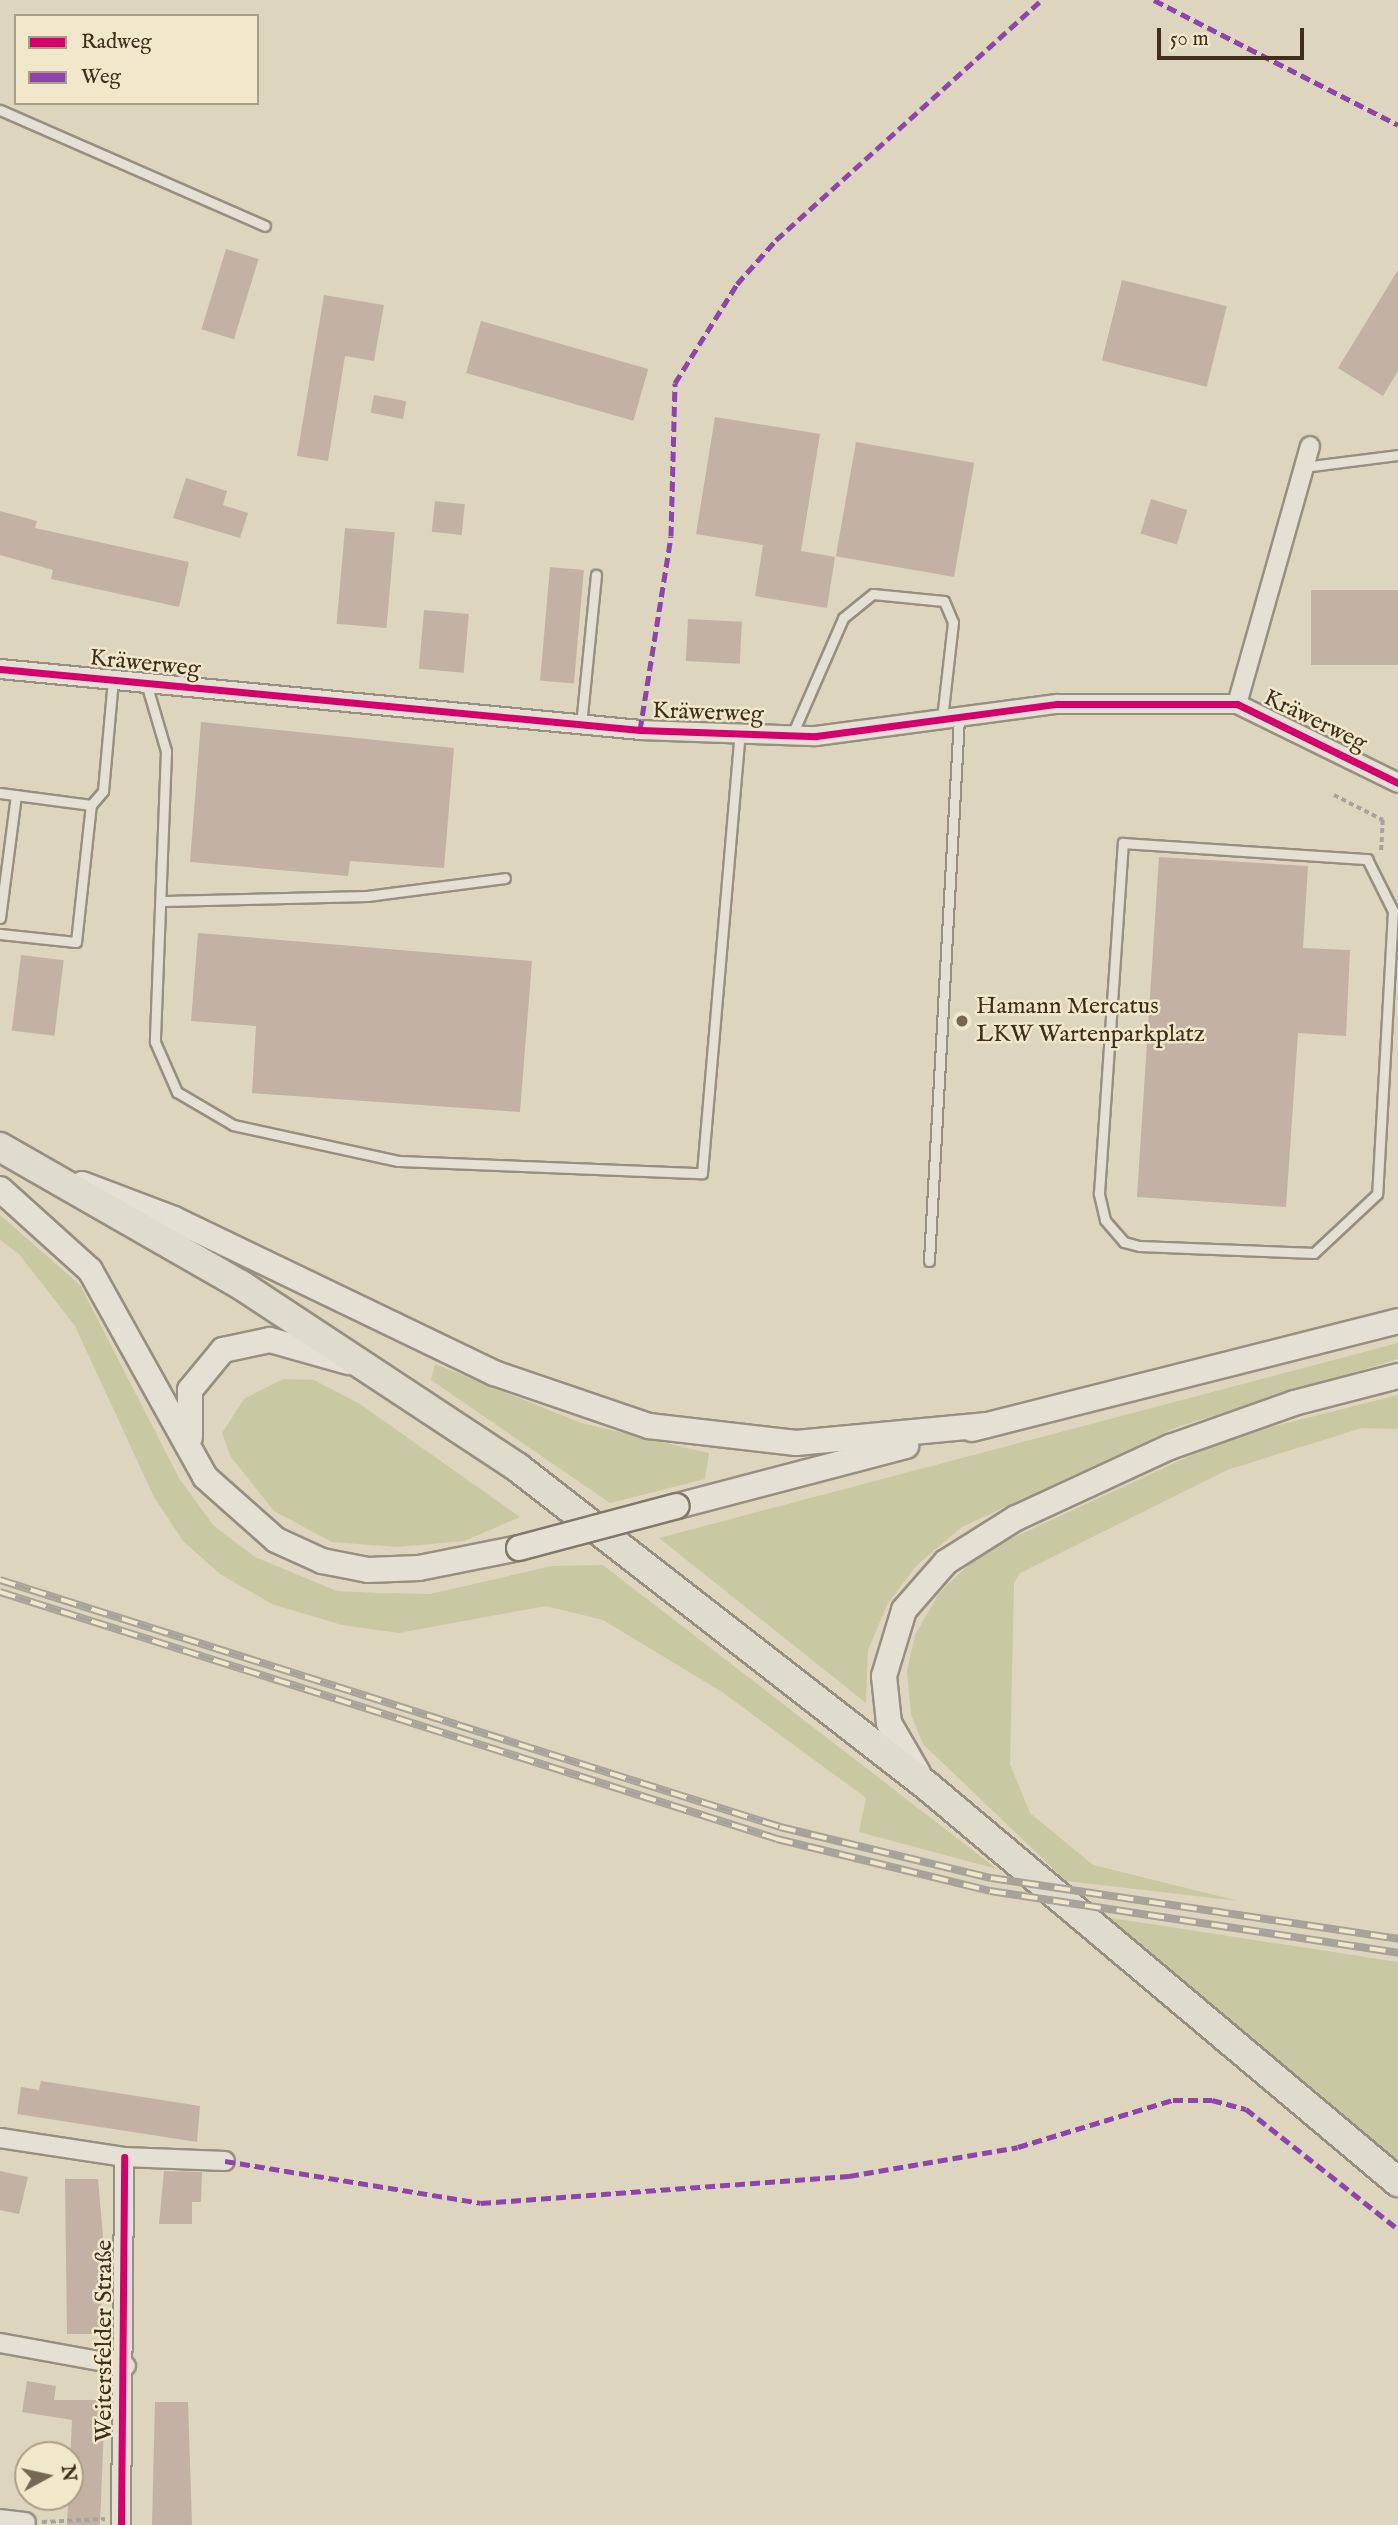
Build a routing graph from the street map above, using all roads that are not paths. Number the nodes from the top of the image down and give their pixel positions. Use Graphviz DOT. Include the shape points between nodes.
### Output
graph roads {
  1 [pos="0,110"];
  2 [pos="265,226"];
  3 [pos="1310,446"];
  4 [pos="1398,455"];
  5 [pos="1304,467"];
  6 [pos="596,575"];
  7 [pos="0,669"];
  8 [pos="113,680"];
  9 [pos="146,683"];
  10 [pos="1237,704"];
  11 [pos="950,718"];
  12 [pos="581,725"];
  13 [pos="740,733"];
  14 [pos="792,735"];
  15 [pos="1398,783"];
  16 [pos="0,793"];
  17 [pos="16,795"];
  18 [pos="91,805"];
  19 [pos="505,878"];
  20 [pos="165,901"];
  21 [pos="1396,912"];
  22 [pos="0,918"];
  23 [pos="0,934"];
  24 [pos="0,1147"];
  25 [pos="49,1172"];
  26 [pos="0,1189"];
  27 [pos="929,1261"];
  28 [pos="1398,1321"];
  29 [pos="374,1370"];
  30 [pos="1398,1376"];
  31 [pos="987,1425"];
  32 [pos="205,1477"];
  33 [pos="926,1785"];
  34 [pos="0,2137"];
  35 [pos="124,2157"];
  36 [pos="225,2161"];
  37 [pos="1398,2182"];
  38 [pos="0,2343"];
  39 [pos="126,2366"];
  40 [pos="0,2519"];
  41 [pos="122,2521"];
  42 [pos="26,2522"];
  1 -- 2 [label="lane"];
  3 -- 5 [label="street"];
  4 -- 5 [label="lane"];
  5 -- 10 [label="street"];
  6 -- 12 [label="lane"];
  7 -- 8 [label="street, Kräwerweg"];
  8 -- 9 [label="street, Kräwerweg"];
  8 -- 18 [label="lane" via="103,791"];
  9 -- 12 [label="street, Kräwerweg"];
  9 -- 20 [label="lane, Kräwerweg" via="166,751"];
  10 -- 11 [label="street, Kräwerweg" via="1057,704"];
  10 -- 15 [label="street, Kräwerweg"];
  11 -- 14 [label="street, Kräwerweg"];
  11 -- 14 [label="lane" via="953,622 944,601 873,594 843,618"];
  11 -- 27 [label="lane"];
  12 -- 13 [label="street, Kräwerweg"];
  13 -- 14 [label="street, Kräwerweg"];
  13 -- 20 [label="lane, Kräwerweg" via="702,1173 398,1161 233,1125 177,1092 155,1042"];
  16 -- 17 [label="lane"];
  17 -- 18 [label="lane"];
  17 -- 22 [label="lane"];
  18 -- 23 [label="lane" via="76,942"];
  19 -- 20 [label="lane" via="367,896"];
  21 -- 21 [label="lane" via="1367,859 1123,843 1099,1193 1105,1220 1124,1242 1314,1253 1377,1194"];
  24 -- 25 [label="main road"];
  25 -- 29 [label="main road"];
  25 -- 31 [label="main road" via="174,1219 494,1373 649,1426 796,1443"];
  26 -- 32 [label="main road" via="67,1245 108,1296"];
  28 -- 31 [label="main road"];
  29 -- 32 [label="main road" via="284,1342 254,1341 222,1350 198,1374 187,1406"];
  29 -- 33 [label="main road" via="517,1467"];
  30 -- 33 [label="main road" via="1294,1402 1170,1447 1027,1512 946,1562 904,1610 884,1676 889,1723"];
  31 -- 32 [label="main road, bridge" via="519,1548 419,1568 343,1567 276,1539"];
  33 -- 37 [label="main road"];
  34 -- 35 [label="street"];
  35 -- 36 [label="street"];
  35 -- 39 [label="street, Weitersfelder Straße"];
  38 -- 39 [label="street"];
  39 -- 41 [label="street, Weitersfelder Straße"];
  40 -- 42 [label="street"];
}
